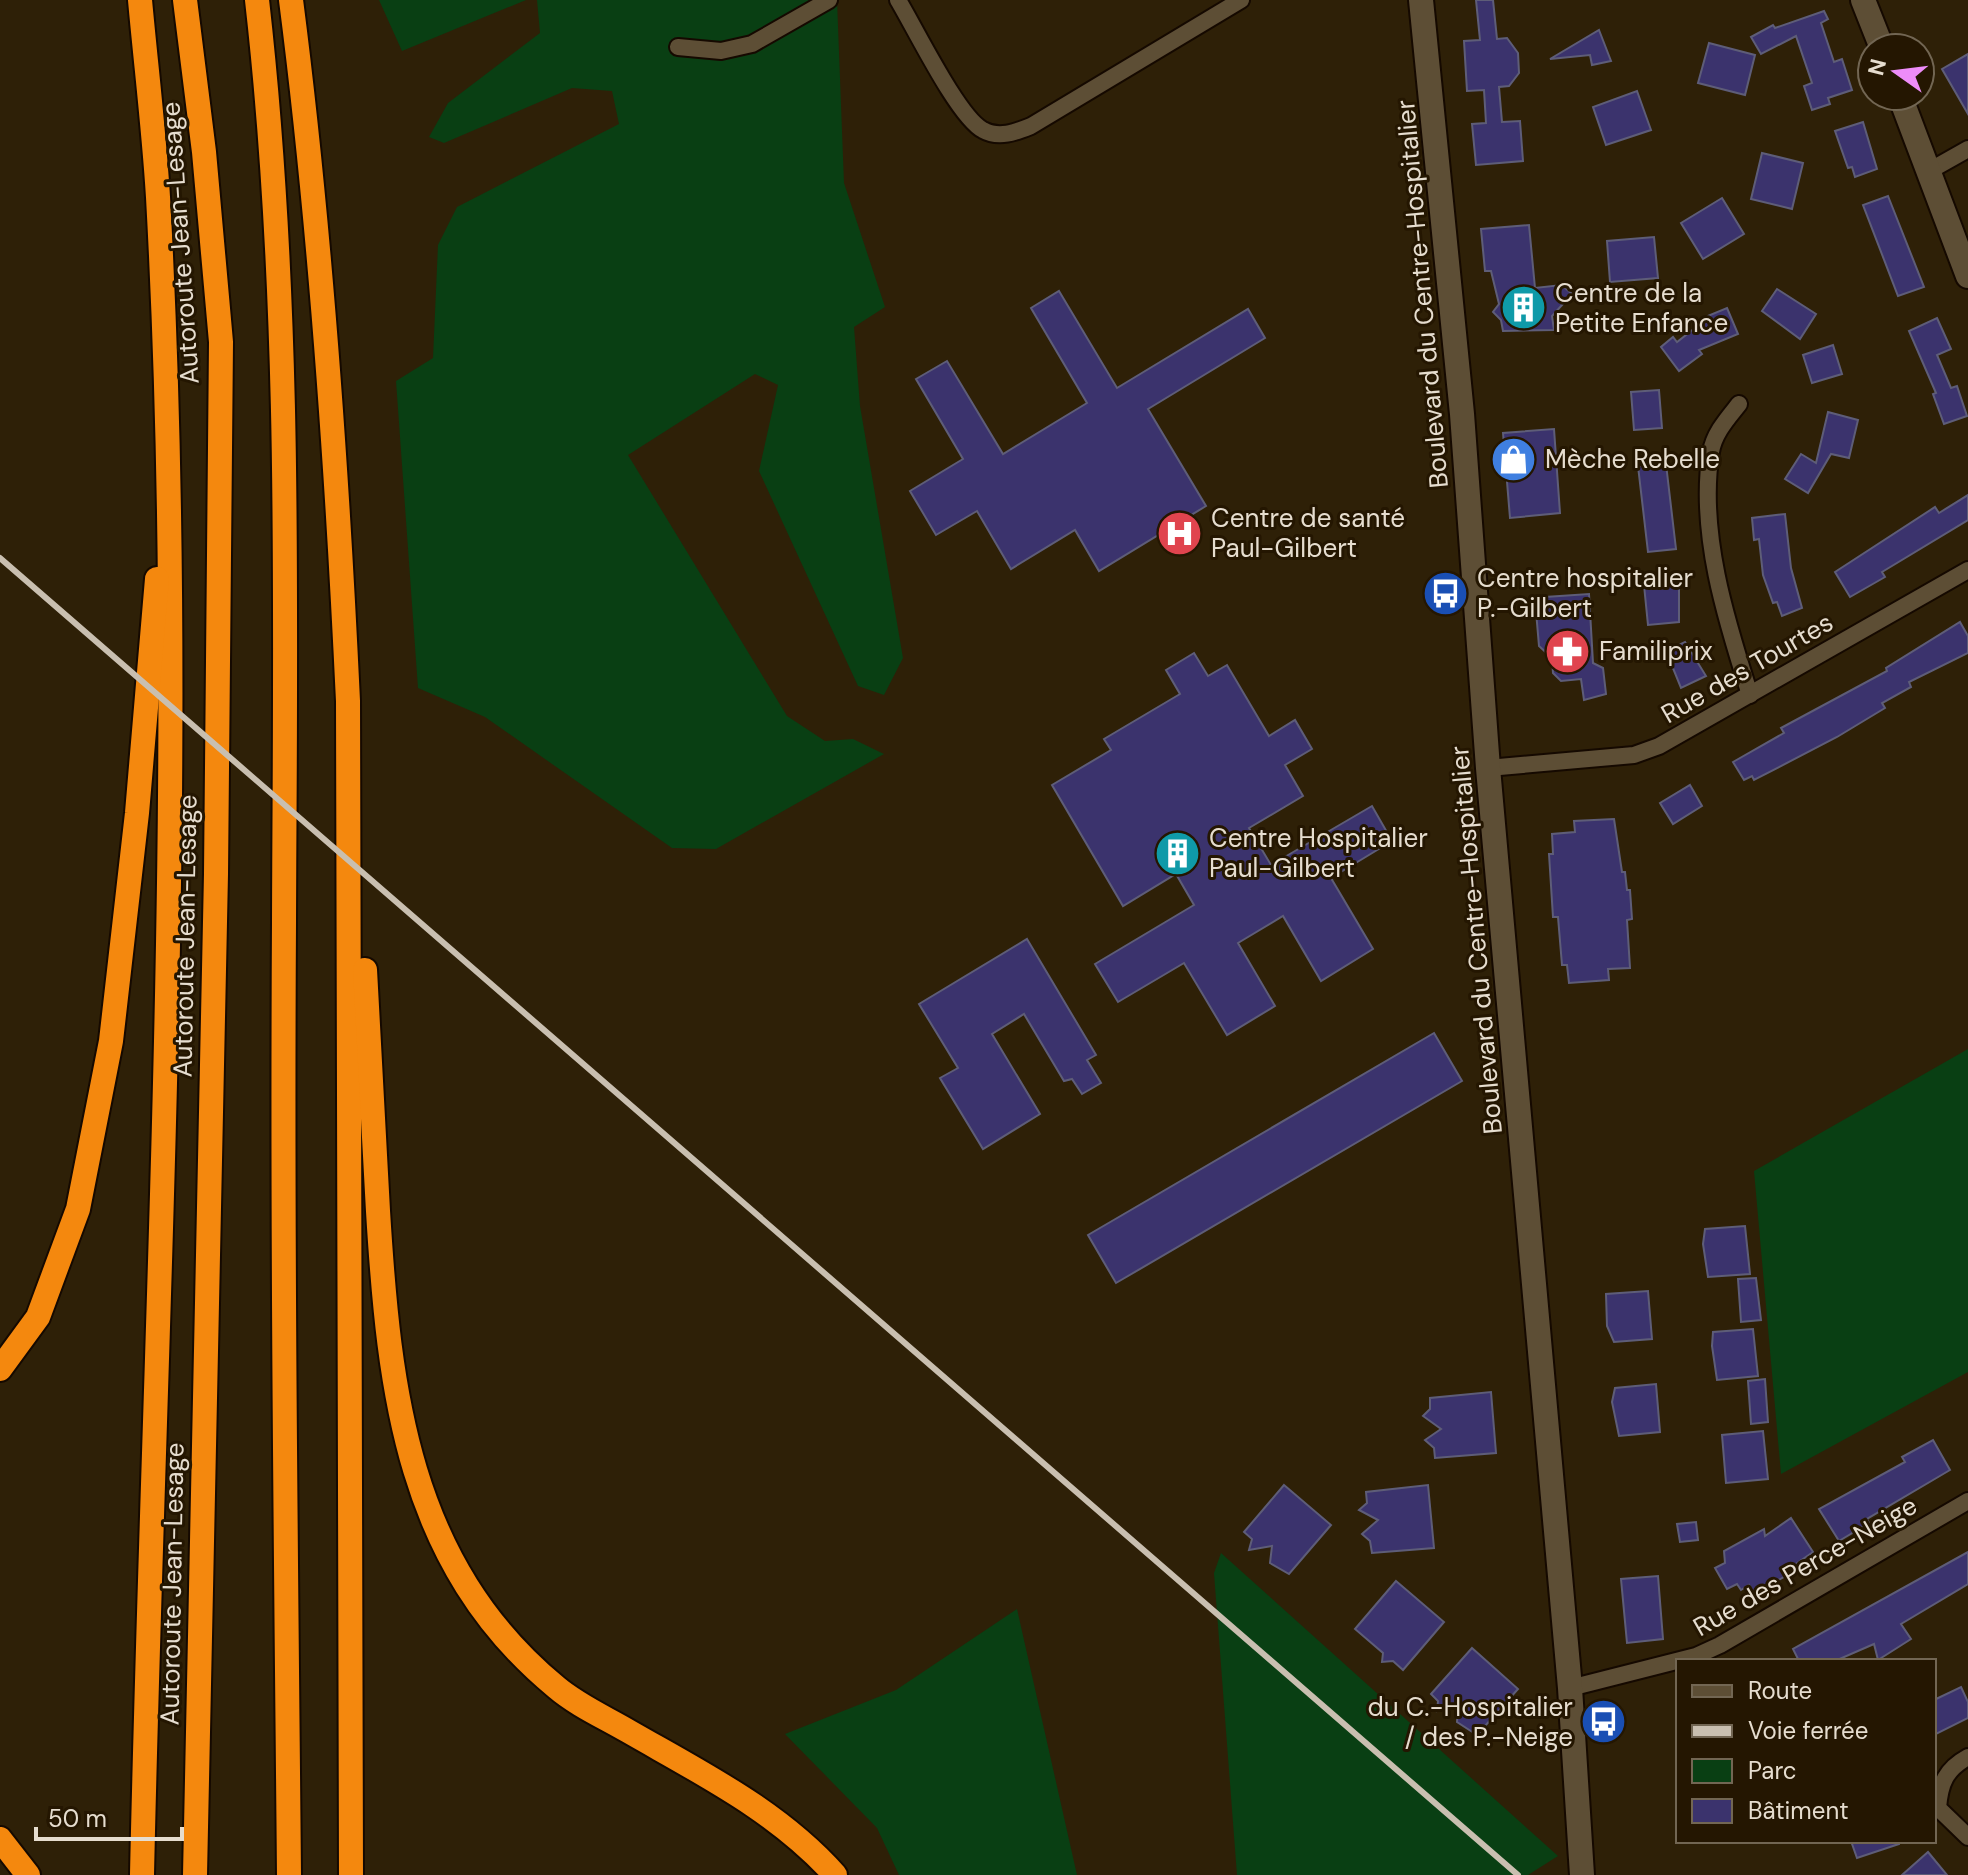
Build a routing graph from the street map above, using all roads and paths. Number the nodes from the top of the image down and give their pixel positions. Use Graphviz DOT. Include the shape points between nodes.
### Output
graph roads {
  1 [pos="140,0"];
  2 [pos="185,0"];
  3 [pos="257,0"];
  4 [pos="291,0"];
  5 [pos="829,0"];
  6 [pos="898,0"];
  7 [pos="1241,0"];
  8 [pos="1421,0"];
  9 [pos="1863,0"];
  10 [pos="1876,32"];
  11 [pos="678,47"];
  12 [pos="1906,112"];
  13 [pos="1968,149"];
  14 [pos="1929,171"];
  15 [pos="1968,276"];
  16 [pos="1739,404"];
  17 [pos="169,445"];
  18 [pos="1968,570"];
  19 [pos="1750,695"];
  20 [pos="348,701"];
  21 [pos="1488,768"];
  22 [pos="0,1369"];
  23 [pos="1968,1501"];
  24 [pos="1684,1659"];
  25 [pos="1676,1661"];
  26 [pos="1570,1688"];
  27 [pos="1968,1757"];
  28 [pos="1968,1837"];
  29 [pos="0,1839"];
  30 [pos="28,1875"];
  31 [pos="142,1875"];
  32 [pos="195,1875"];
  33 [pos="289,1875"];
  34 [pos="351,1875"];
  35 [pos="835,1875"];
  36 [pos="1582,1875"];
  1 -- 17 [label="highway" via="158,192"];
  2 -- 32 [label="highway, Autoroute Jean-Lesage" via="221,342 216,874"];
  3 -- 33 [label="highway" via="285,430"];
  4 -- 20 [label="highway" via="308,128 340,526"];
  5 -- 11 [label="street" via="752,44 721,51"];
  6 -- 7 [label="street" via="965,114 984,131 1007,135 1031,126"];
  8 -- 21 [label="street, Boulevard du Centre-Hospitalier" via="1459,371"];
  9 -- 10 [label="street"];
  12 -- 14 [label="street"];
  13 -- 14 [label="street"];
  14 -- 15 [label="street"];
  16 -- 19 [label="street" via="1711,449 1709,498 1719,595"];
  17 -- 22 [label="highway" via="111,1041 78,1209 38,1317"];
  17 -- 31 [label="highway" via="172,652 165,1051"];
  18 -- 19 [label="street, Rue des Tourtes"];
  19 -- 21 [label="street, Rue des Tourtes" via="1634,755"];
  20 -- 34 [label="highway"];
  20 -- 35 [label="highway" via="385,1318 399,1413 427,1509 449,1560 483,1612 557,1688 737,1794 787,1829"];
  21 -- 26 [label="street, Boulevard du Centre-Hospitalier"];
  23 -- 24 [label="street, Rue des Perce-Neige" via="1720,1645"];
  25 -- 26 [label="street, Rue des Perce-Neige"];
  26 -- 36 [label="street, Boulevard du Centre-Hospitalier"];
  27 -- 28 [label="street" via="1951,1766 1939,1788 1938,1808"];
  29 -- 30 [label="highway"];
}
